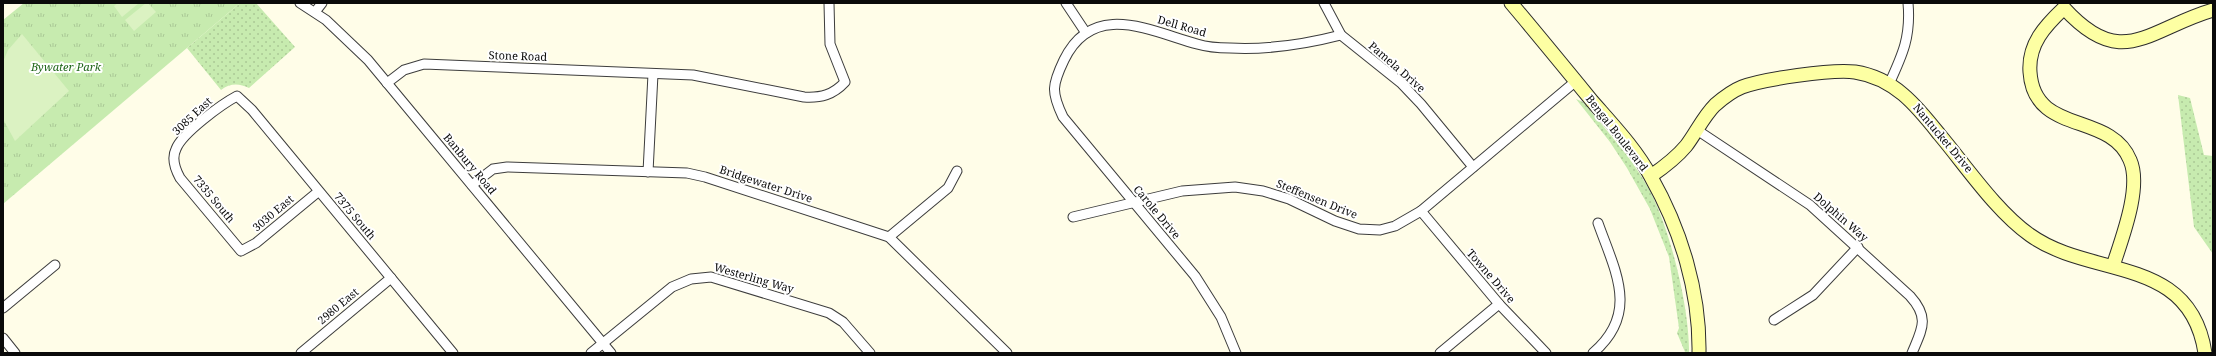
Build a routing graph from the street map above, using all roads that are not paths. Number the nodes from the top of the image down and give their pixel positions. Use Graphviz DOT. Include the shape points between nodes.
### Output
graph roads {
  1 [pos="300,3"];
  2 [pos="322,3"];
  3 [pos="829,3"];
  4 [pos="1066,3"];
  5 [pos="1324,3"];
  6 [pos="1511,3"];
  7 [pos="1908,3"];
  8 [pos="2062,6"];
  9 [pos="2213,10"];
  10 [pos="315,12"];
  11 [pos="1086,33"];
  12 [pos="1341,35"];
  13 [pos="653,74"];
  14 [pos="1576,81"];
  15 [pos="388,83"];
  16 [pos="1889,84"];
  17 [pos="1053,91"];
  18 [pos="237,96"];
  19 [pos="1697,130"];
  20 [pos="174,161"];
  21 [pos="1473,167"];
  22 [pos="957,171"];
  23 [pos="648,172"];
  24 [pos="1651,176"];
  25 [pos="472,185"];
  26 [pos="318,191"];
  27 [pos="1134,203"];
  28 [pos="1421,211"];
  29 [pos="1073,217"];
  30 [pos="1598,223"];
  31 [pos="889,237"];
  32 [pos="1858,247"];
  33 [pos="241,251"];
  34 [pos="55,264"];
  35 [pos="2113,266"];
  36 [pos="391,278"];
  37 [pos="1499,304"];
  38 [pos="3,308"];
  39 [pos="1774,320"];
  40 [pos="3,338"];
  41 [pos="603,343"];
  42 [pos="15,353"];
  43 [pos="300,353"];
  44 [pos="454,353"];
  45 [pos="591,353"];
  46 [pos="611,353"];
  47 [pos="870,353"];
  48 [pos="1008,353"];
  49 [pos="1236,353"];
  50 [pos="1440,353"];
  51 [pos="1546,353"];
  52 [pos="1593,353"];
  53 [pos="1699,353"];
  54 [pos="1912,353"];
  55 [pos="2205,353"];
  1 -- 10 [label="street, Banbury Road"];
  2 -- 10 [label="street"];
  3 -- 13 [label="street, Stone Road" via="830,44 845,82 829,95 817,98 804,97 706,76"];
  4 -- 11 [label="street"];
  5 -- 12 [label="street, Pamela Drive"];
  6 -- 14 [label="street, Bengal Boulevard"];
  7 -- 16 [label="street" via="1908,39"];
  8 -- 9 [label="street" via="2084,29 2096,37 2124,43 2136,42"];
  8 -- 35 [label="street" via="2034,42 2029,66 2030,80 2034,93 2053,114 2109,135 2118,142 2130,159 2135,187"];
  10 -- 15 [label="street, Banbury Road" via="346,38"];
  11 -- 12 [label="street, Dell Road" via="1120,23 1141,25 1199,45 1252,49 1318,41"];
  11 -- 17 [label="street, Dell Road" via="1066,54 1055,78"];
  12 -- 21 [label="street, Pamela Drive" via="1401,83"];
  13 -- 15 [label="street, Stone Road" via="424,64 404,70"];
  13 -- 23 [label="street"];
  14 -- 21 [label="street, Steffensen Drive"];
  14 -- 24 [label="street, Bengal Boulevard"];
  15 -- 25 [label="street, Banbury Road"];
  16 -- 19 [label="street, Nantucket Drive" via="1854,72 1836,72 1752,84 1740,88 1718,102"];
  16 -- 35 [label="street, Nantucket Drive" via="1911,100 2016,225 2047,245"];
  17 -- 27 [label="street, Carole Drive" via="1057,104 1068,122"];
  18 -- 20 [label="street, 3085 East" via="223,103 181,139 175,149"];
  18 -- 26 [label="street, 7375 South" via="252,110"];
  19 -- 24 [label="street, Nantucket Drive" via="1680,153"];
  19 -- 32 [label="street, Dolphin Way" via="1810,205"];
  20 -- 33 [label="street, 7335 South" via="180,178"];
  21 -- 28 [label="street, Steffensen Drive"];
  22 -- 31 [label="street" via="948,188"];
  23 -- 25 [label="street, Bridgewater Drive" via="500,167 487,172"];
  23 -- 31 [label="street, Bridgewater Drive" via="705,177"];
  24 -- 53 [label="street, Bengal Boulevard" via="1669,213 1689,270 1699,330"];
  25 -- 41 [label="street, Banbury Road"];
  26 -- 33 [label="street, 3030 East" via="256,243"];
  26 -- 36 [label="street, 7375 South"];
  27 -- 28 [label="street, Steffensen Drive" via="1182,191 1235,187 1263,191 1289,199 1359,229 1380,230 1395,226"];
  27 -- 29 [label="street, Steffensen Drive"];
  27 -- 49 [label="street, Carole Drive" via="1210,296"];
  28 -- 37 [label="street, Towne Drive"];
  30 -- 52 [label="street" via="1618,280 1620,307 1612,333"];
  31 -- 48 [label="street, Bridgewater Drive"];
  32 -- 39 [label="street" via="1813,294"];
  32 -- 54 [label="street, Dolphin Way" via="1918,305 1923,328"];
  34 -- 38 [label="street"];
  35 -- 55 [label="street, Nantucket Drive" via="2162,284 2178,296 2200,331"];
  36 -- 43 [label="street, 2980 East"];
  36 -- 44 [label="street, 7375 South"];
  37 -- 50 [label="street"];
  37 -- 51 [label="street, Towne Drive"];
  40 -- 42 [label="street"];
  41 -- 45 [label="street, Westerling Way"];
  41 -- 46 [label="street, Banbury Road"];
  41 -- 47 [label="street, Westerling Way" via="672,287 691,279 711,277 829,313 843,322"];
}
